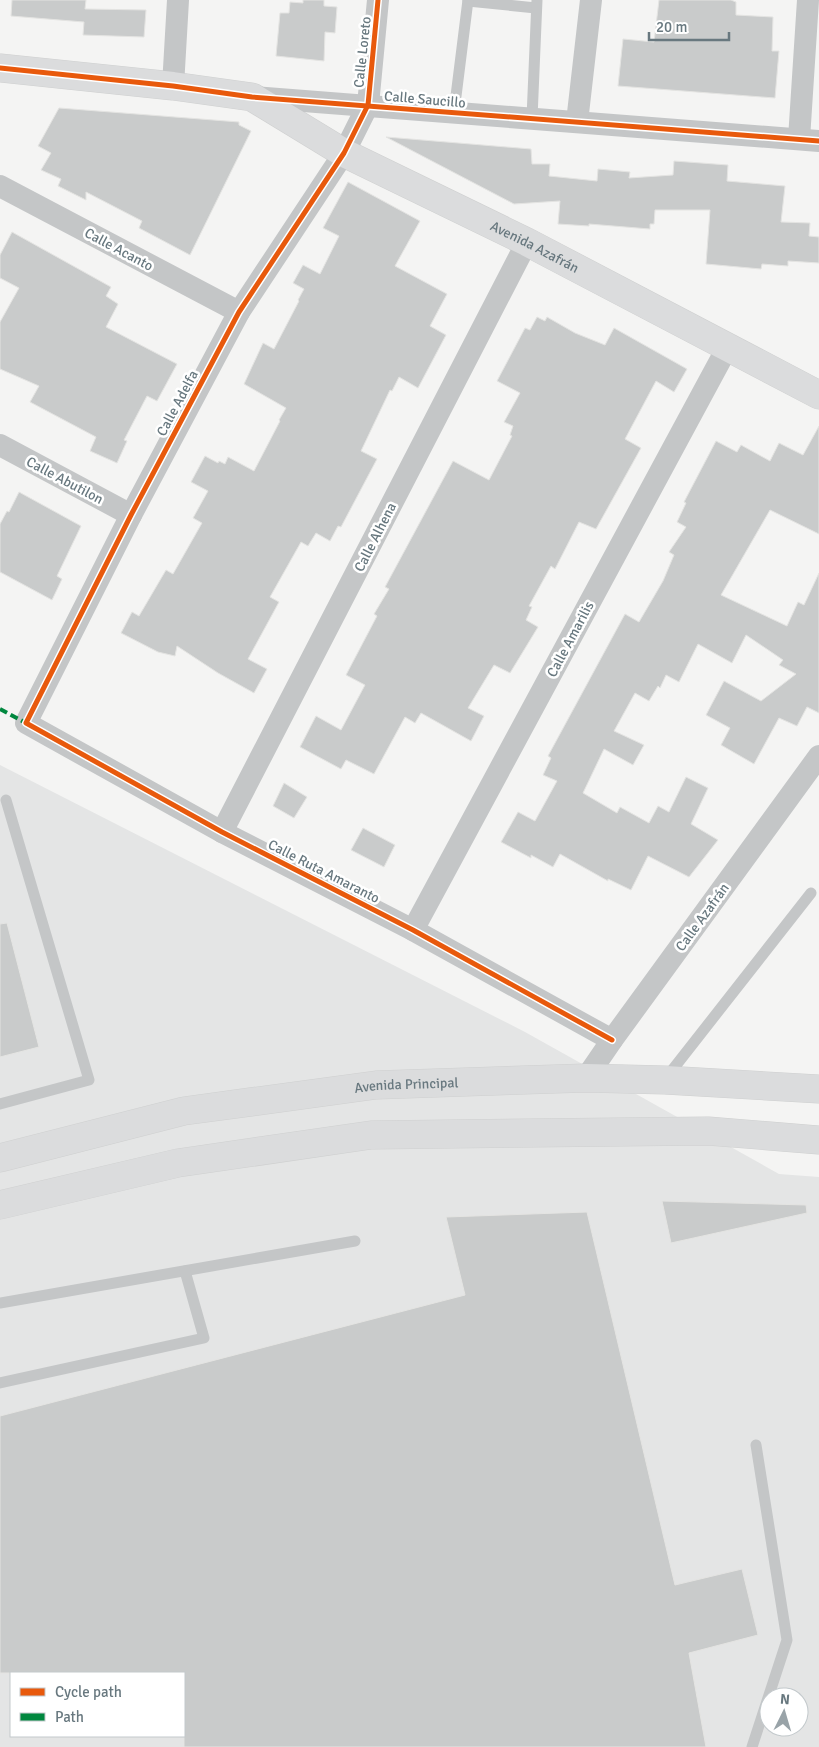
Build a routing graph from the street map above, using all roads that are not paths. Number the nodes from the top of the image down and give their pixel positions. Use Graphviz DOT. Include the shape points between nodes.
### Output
graph roads {
  1 [pos="178,0"];
  2 [pos="378,0"];
  3 [pos="468,0"];
  4 [pos="591,0"];
  5 [pos="808,0"];
  6 [pos="537,4"];
  7 [pos="0,68"];
  8 [pos="173,86"];
  9 [pos="252,97"];
  10 [pos="368,105"];
  11 [pos="454,112"];
  12 [pos="532,118"];
  13 [pos="577,122"];
  14 [pos="809,140"];
  15 [pos="344,153"];
  16 [pos="0,186"];
  17 [pos="527,242"];
  18 [pos="239,312"];
  19 [pos="727,348"];
  20 [pos="819,395"];
  21 [pos="0,445"];
  22 [pos="131,515"];
  23 [pos="26,723"];
  24 [pos="819,756"];
  25 [pos="6,800"];
  26 [pos="222,832"];
  27 [pos="811,893"];
  28 [pos="413,930"];
  29 [pos="612,1040"];
  30 [pos="586,1078"];
  31 [pos="665,1080"];
  32 [pos="819,1089"];
  33 [pos="0,1104"];
  34 [pos="819,1140"];
  35 [pos="0,1158"];
  36 [pos="0,1205"];
  37 [pos="355,1241"];
  38 [pos="185,1271"];
  39 [pos="0,1303"];
  40 [pos="0,1383"];
  41 [pos="756,1445"];
  42 [pos="752,1747"];
  1 -- 8 [label="street"];
  2 -- 10 [label="street, Calle Loreto"];
  3 -- 6 [label="lane"];
  3 -- 11 [label="lane"];
  4 -- 13 [label="street"];
  5 -- 14 [label="street"];
  6 -- 12 [label="lane"];
  7 -- 8 [label="main road, Calle Saucillo"];
  8 -- 9 [label="main road, Calle Saucillo"];
  9 -- 10 [label="street, Calle Saucillo"];
  9 -- 15 [label="main road, Avenida Azafrán"];
  10 -- 11 [label="street, Calle Saucillo"];
  10 -- 15 [label="street, Calle Adelfa"];
  11 -- 12 [label="street, Calle Saucillo"];
  12 -- 13 [label="street, Calle Saucillo"];
  13 -- 14 [label="street, Calle Saucillo"];
  15 -- 17 [label="main road, Avenida Azafrán"];
  15 -- 18 [label="street, Calle Adelfa"];
  16 -- 18 [label="street, Calle Acanto"];
  17 -- 19 [label="main road, Avenida Azafrán"];
  17 -- 26 [label="street, Calle Alhena"];
  18 -- 22 [label="street, Calle Adelfa"];
  19 -- 20 [label="main road, Avenida Azafrán"];
  19 -- 28 [label="street, Calle Amarilis"];
  21 -- 22 [label="street, Calle Abutilon"];
  22 -- 23 [label="street, Calle Adelfa"];
  23 -- 26 [label="street, Calle Ruta Amaranto"];
  24 -- 29 [label="street, Calle Azafrán"];
  25 -- 33 [label="lane" via="89,1080"];
  26 -- 28 [label="street, Calle Ruta Amaranto"];
  27 -- 31 [label="lane"];
  28 -- 29 [label="street, Calle Ruta Amaranto"];
  29 -- 30 [label="street, Calle Azafrán"];
  30 -- 31 [label="main road, Avenida Principal"];
  30 -- 35 [label="main road, Avenida Principal" via="376,1085 184,1111"];
  31 -- 32 [label="main road, Avenida Principal"];
  34 -- 36 [label="main road" via="708,1131 371,1135 178,1163"];
  37 -- 38 [label="lane"];
  38 -- 39 [label="lane"];
  38 -- 40 [label="lane" via="204,1338"];
  41 -- 42 [label="lane" via="787,1640"];
}
